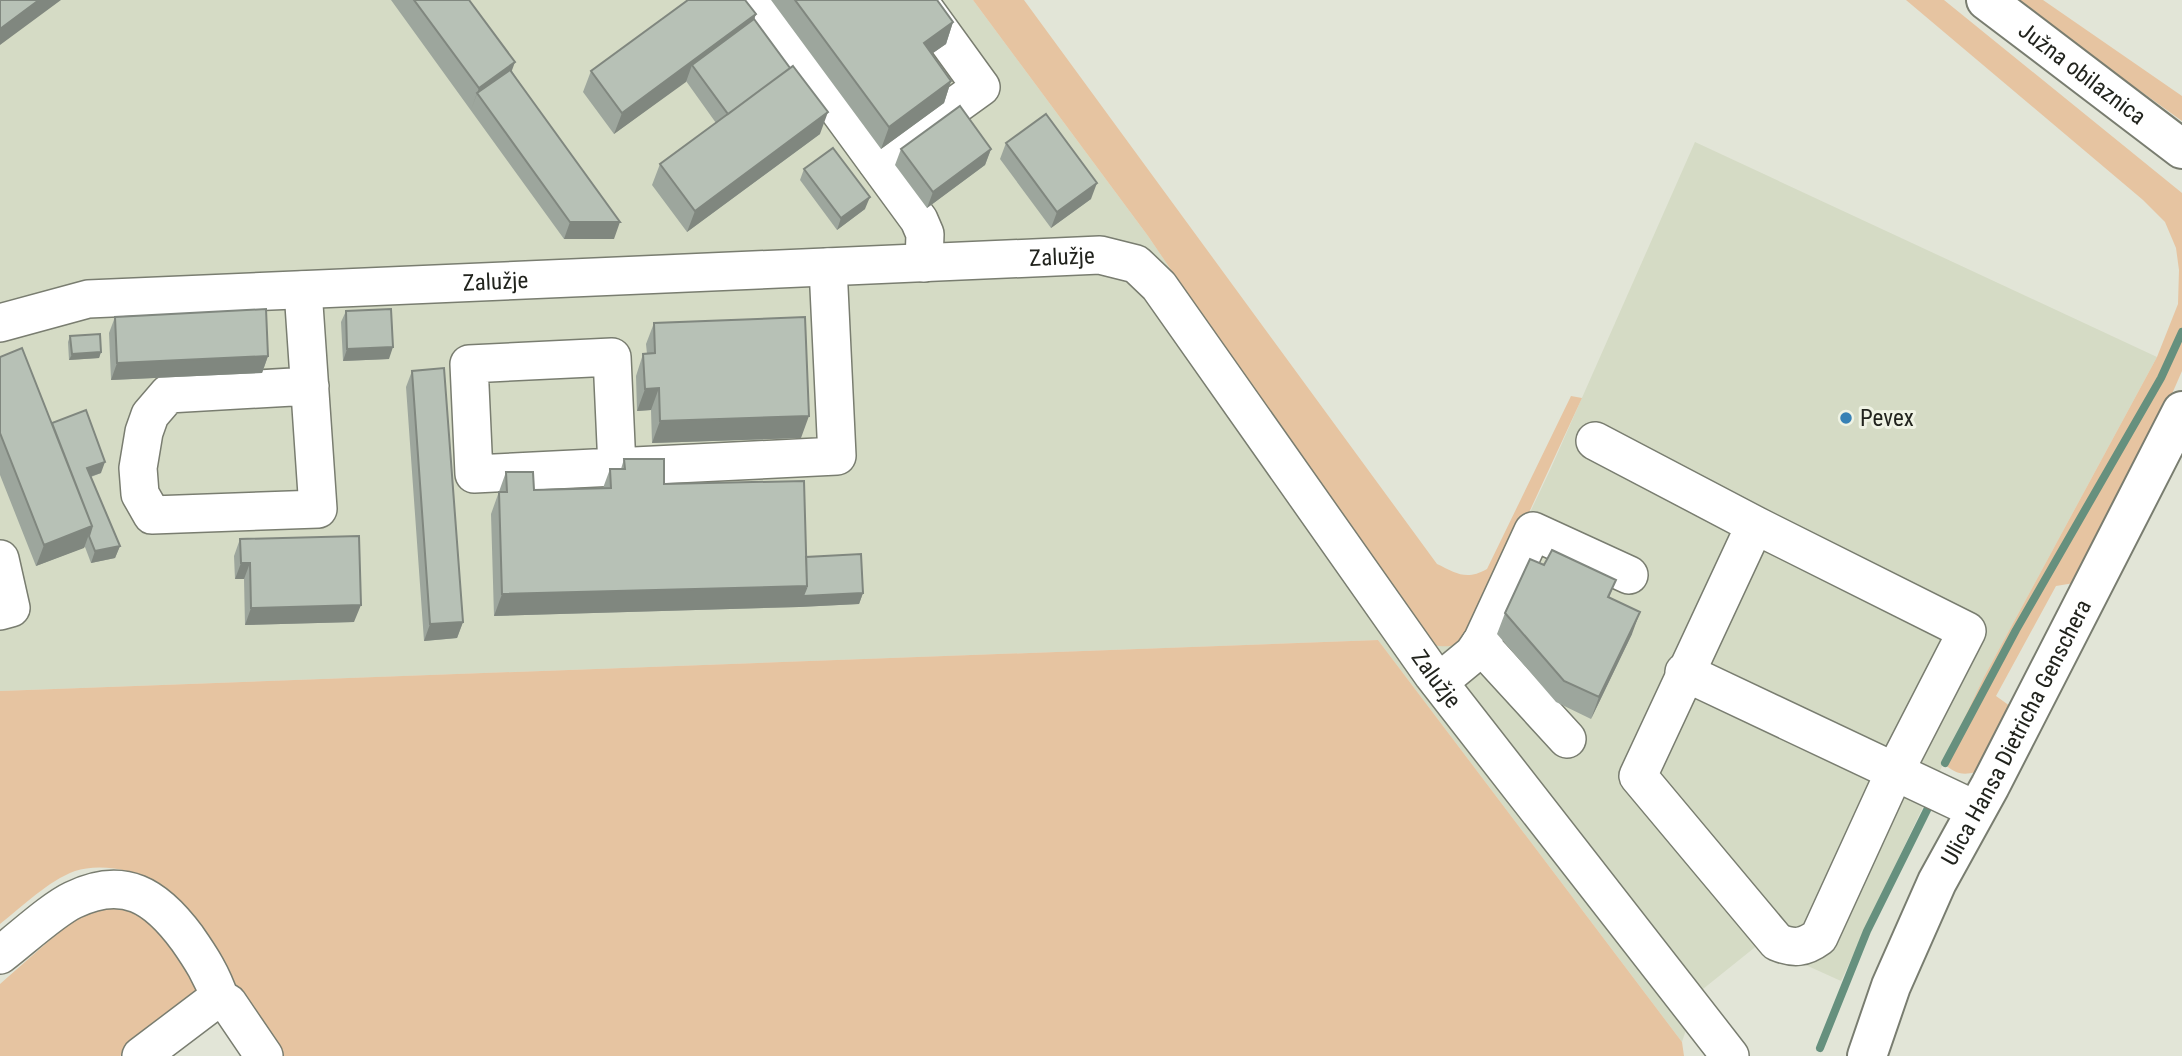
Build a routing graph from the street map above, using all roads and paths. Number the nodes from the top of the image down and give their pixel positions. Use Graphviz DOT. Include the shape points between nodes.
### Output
graph roads {
  1 [pos="758,0"];
  2 [pos="918,0"];
  3 [pos="1986,0"];
  4 [pos="2181,150"];
  5 [pos="877,162"];
  6 [pos="924,263"];
  7 [pos="828,267"];
  8 [pos="303,290"];
  9 [pos="0,323"];
  10 [pos="310,386"];
  11 [pos="2181,413"];
  12 [pos="1595,441"];
  13 [pos="617,467"];
  14 [pos="1755,525"];
  15 [pos="0,559"];
  16 [pos="1629,575"];
  17 [pos="0,611"];
  18 [pos="1480,643"];
  19 [pos="1684,672"];
  20 [pos="1439,682"];
  21 [pos="1567,739"];
  22 [pos="1895,771"];
  23 [pos="1976,810"];
  24 [pos="0,956"];
  25 [pos="220,999"];
  26 [pos="141,1056"];
  27 [pos="264,1056"];
  28 [pos="1730,1056"];
  29 [pos="1867,1056"];
  1 -- 5 [label="street"];
  2 -- 5 [label="street" via="981,87"];
  3 -- 4 [label="main road, Južna obilaznica"];
  5 -- 6 [label="street" via="919,220 925,234"];
  6 -- 7 [label="street, Zalužje"];
  6 -- 20 [label="street, Zalužje" via="1100,255 1136,264 1159,286"];
  7 -- 8 [label="street, Zalužje"];
  7 -- 13 [label="street" via="837,456"];
  8 -- 9 [label="street, Zalužje" via="89,299"];
  8 -- 10 [label="street"];
  10 -- 10 [label="street" via="318,509 152,515 141,494 138,468 150,415 168,394"];
  11 -- 23 [label="main road, Ulica Hansa Dietricha Genschera"];
  12 -- 14 [label="street"];
  13 -- 13 [label="street" via="474,474 469,364 612,357"];
  14 -- 19 [label="street"];
  14 -- 22 [label="street" via="1967,631"];
  15 -- 17 [label="street" via="11,608"];
  16 -- 18 [label="street" via="1533,531"];
  18 -- 20 [label="street"];
  18 -- 21 [label="street"];
  19 -- 22 [label="street"];
  19 -- 22 [label="street" via="1638,776 1777,942 1790,947 1808,945 1819,937"];
  20 -- 28 [label="street, Zalužje"];
  22 -- 23 [label="street"];
  23 -- 29 [label="main road, Ulica Hansa Dietricha Genschera" via="1891,986"];
  24 -- 25 [label="street" via="70,901 95,891 131,891 151,900 173,920 207,966"];
  25 -- 26 [label="street"];
  25 -- 27 [label="street" via="228,1003"];
}
